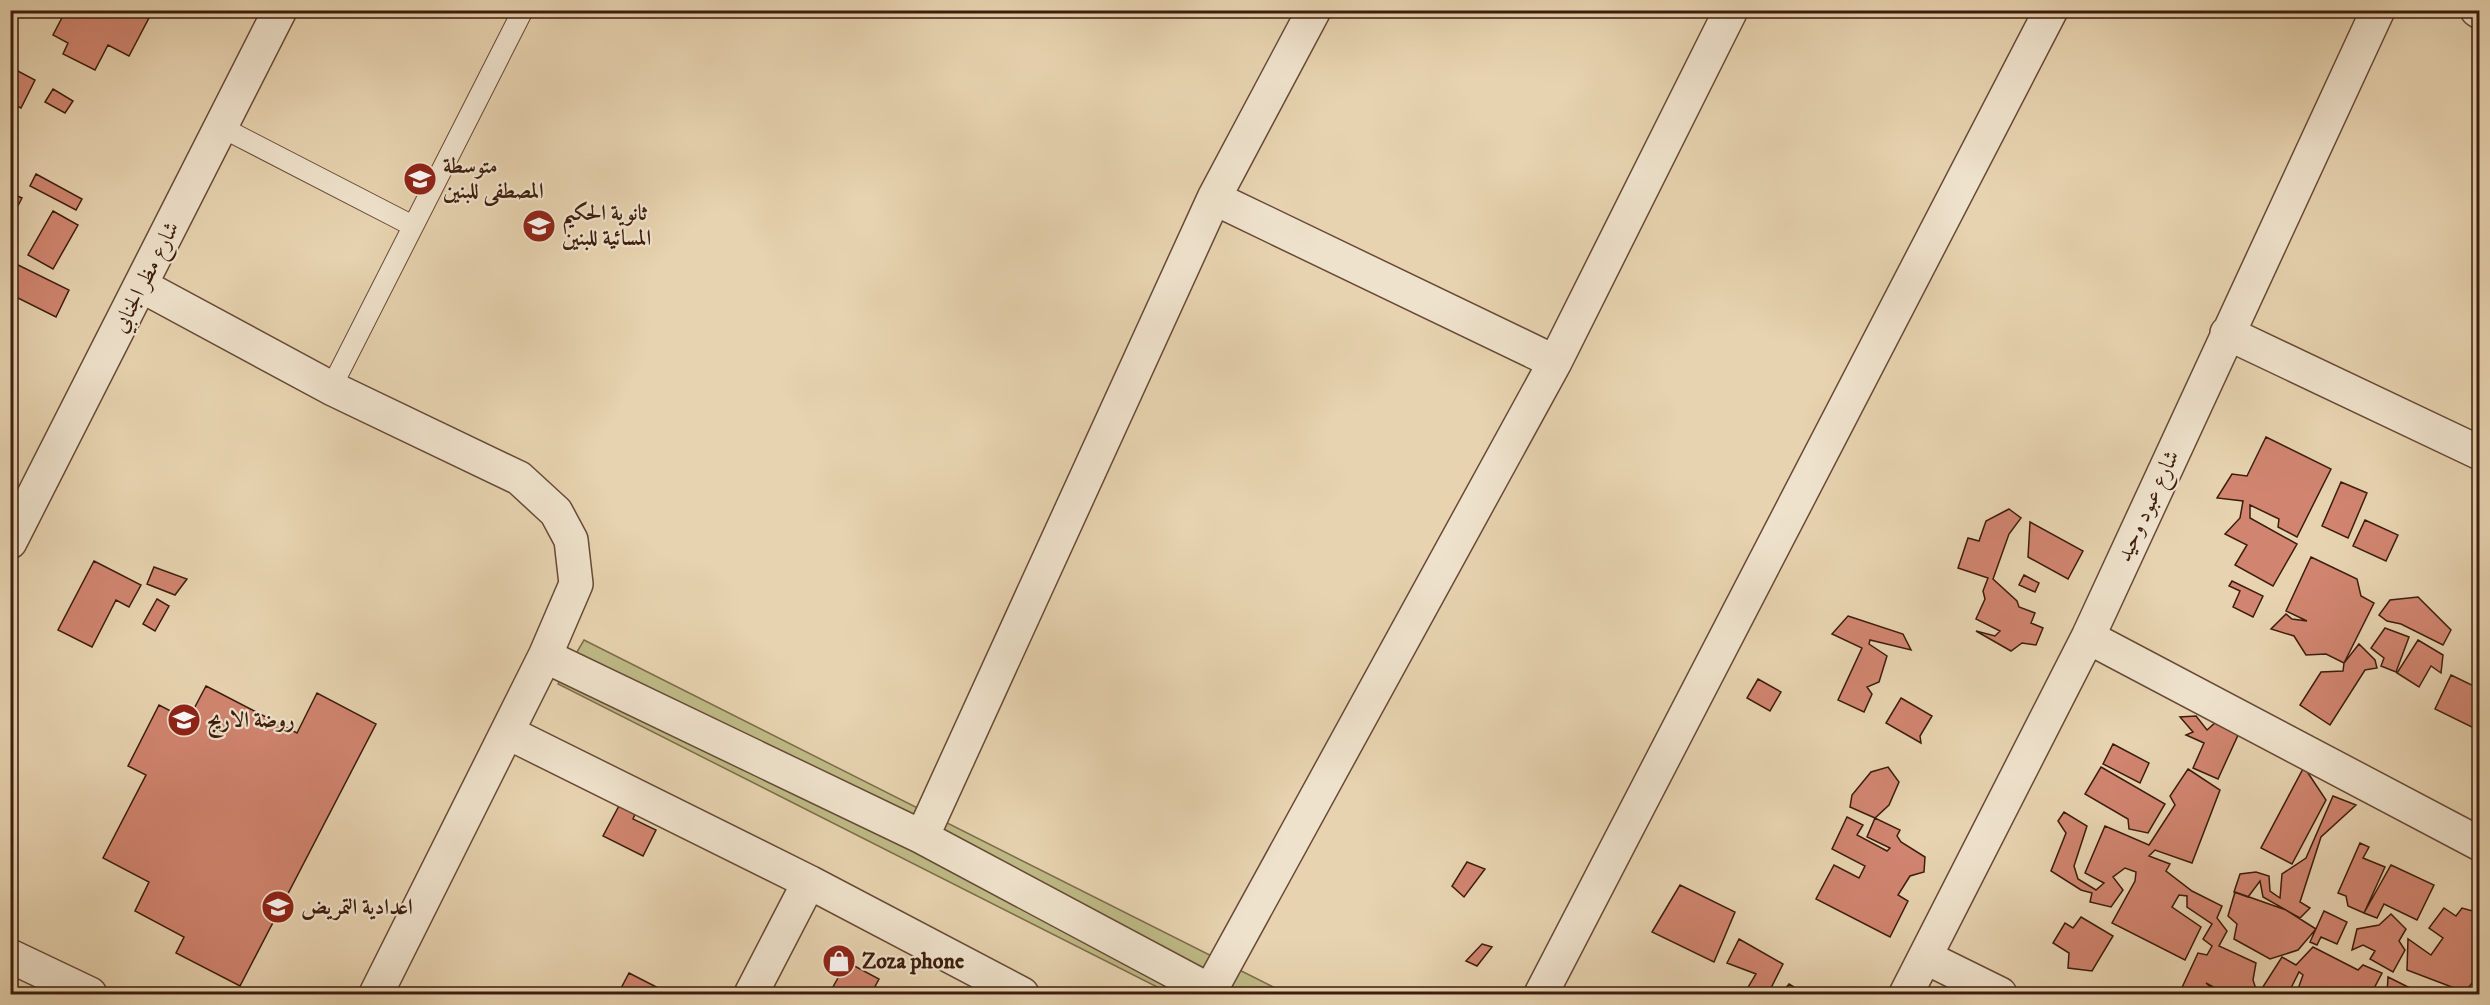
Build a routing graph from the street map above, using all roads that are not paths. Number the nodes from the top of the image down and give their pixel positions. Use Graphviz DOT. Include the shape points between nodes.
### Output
graph roads {
  1 [pos="280,10"];
  2 [pos="523,10"];
  3 [pos="1314,10"];
  4 [pos="1731,10"];
  5 [pos="2051,10"];
  6 [pos="2378,10"];
  7 [pos="221,127"];
  8 [pos="1214,198"];
  9 [pos="413,226"];
  10 [pos="142,286"];
  11 [pos="2227,333"];
  12 [pos="1554,362"];
  13 [pos="331,388"];
  14 [pos="2480,453"];
  15 [pos="10,542"];
  16 [pos="2088,637"];
  17 [pos="545,656"];
  18 [pos="507,732"];
  19 [pos="922,837"];
  20 [pos="2480,844"];
  21 [pos="809,882"];
  22 [pos="10,956"];
  23 [pos="1925,957"];
  24 [pos="1213,993"];
  25 [pos="90,994"];
  26 [pos="376,994"];
  27 [pos="751,994"];
  28 [pos="1022,994"];
  29 [pos="1541,994"];
  30 [pos="1906,994"];
  31 [pos="2000,994"];
  1 -- 7 [label="street, شارع مظر الجنابي"];
  2 -- 9 [label="lane"];
  3 -- 8 [label="street"];
  4 -- 12 [label="street"];
  5 -- 29 [label="street"];
  6 -- 11 [label="street, شارع عبود وحيد"];
  7 -- 9 [label="lane"];
  7 -- 10 [label="street, شارع مظر الجنابي"];
  8 -- 12 [label="street"];
  8 -- 19 [label="street"];
  9 -- 13 [label="lane"];
  10 -- 13 [label="street"];
  10 -- 15 [label="street, شارع مظر الجنابي"];
  11 -- 14 [label="street"];
  11 -- 16 [label="street, شارع عبود وحيد"];
  12 -- 24 [label="street"];
  13 -- 17 [label="street" via="519,478 556,512 571,540 576,584"];
  16 -- 20 [label="street"];
  16 -- 23 [label="street, شارع عبود وحيد"];
  17 -- 18 [label="street"];
  17 -- 19 [label="street"];
  18 -- 21 [label="street"];
  18 -- 26 [label="street"];
  19 -- 24 [label="street"];
  21 -- 27 [label="street"];
  21 -- 28 [label="street"];
  22 -- 25 [label="street"];
  23 -- 30 [label="street, شارع عبود وحيد"];
  23 -- 31 [label="street"];
}
